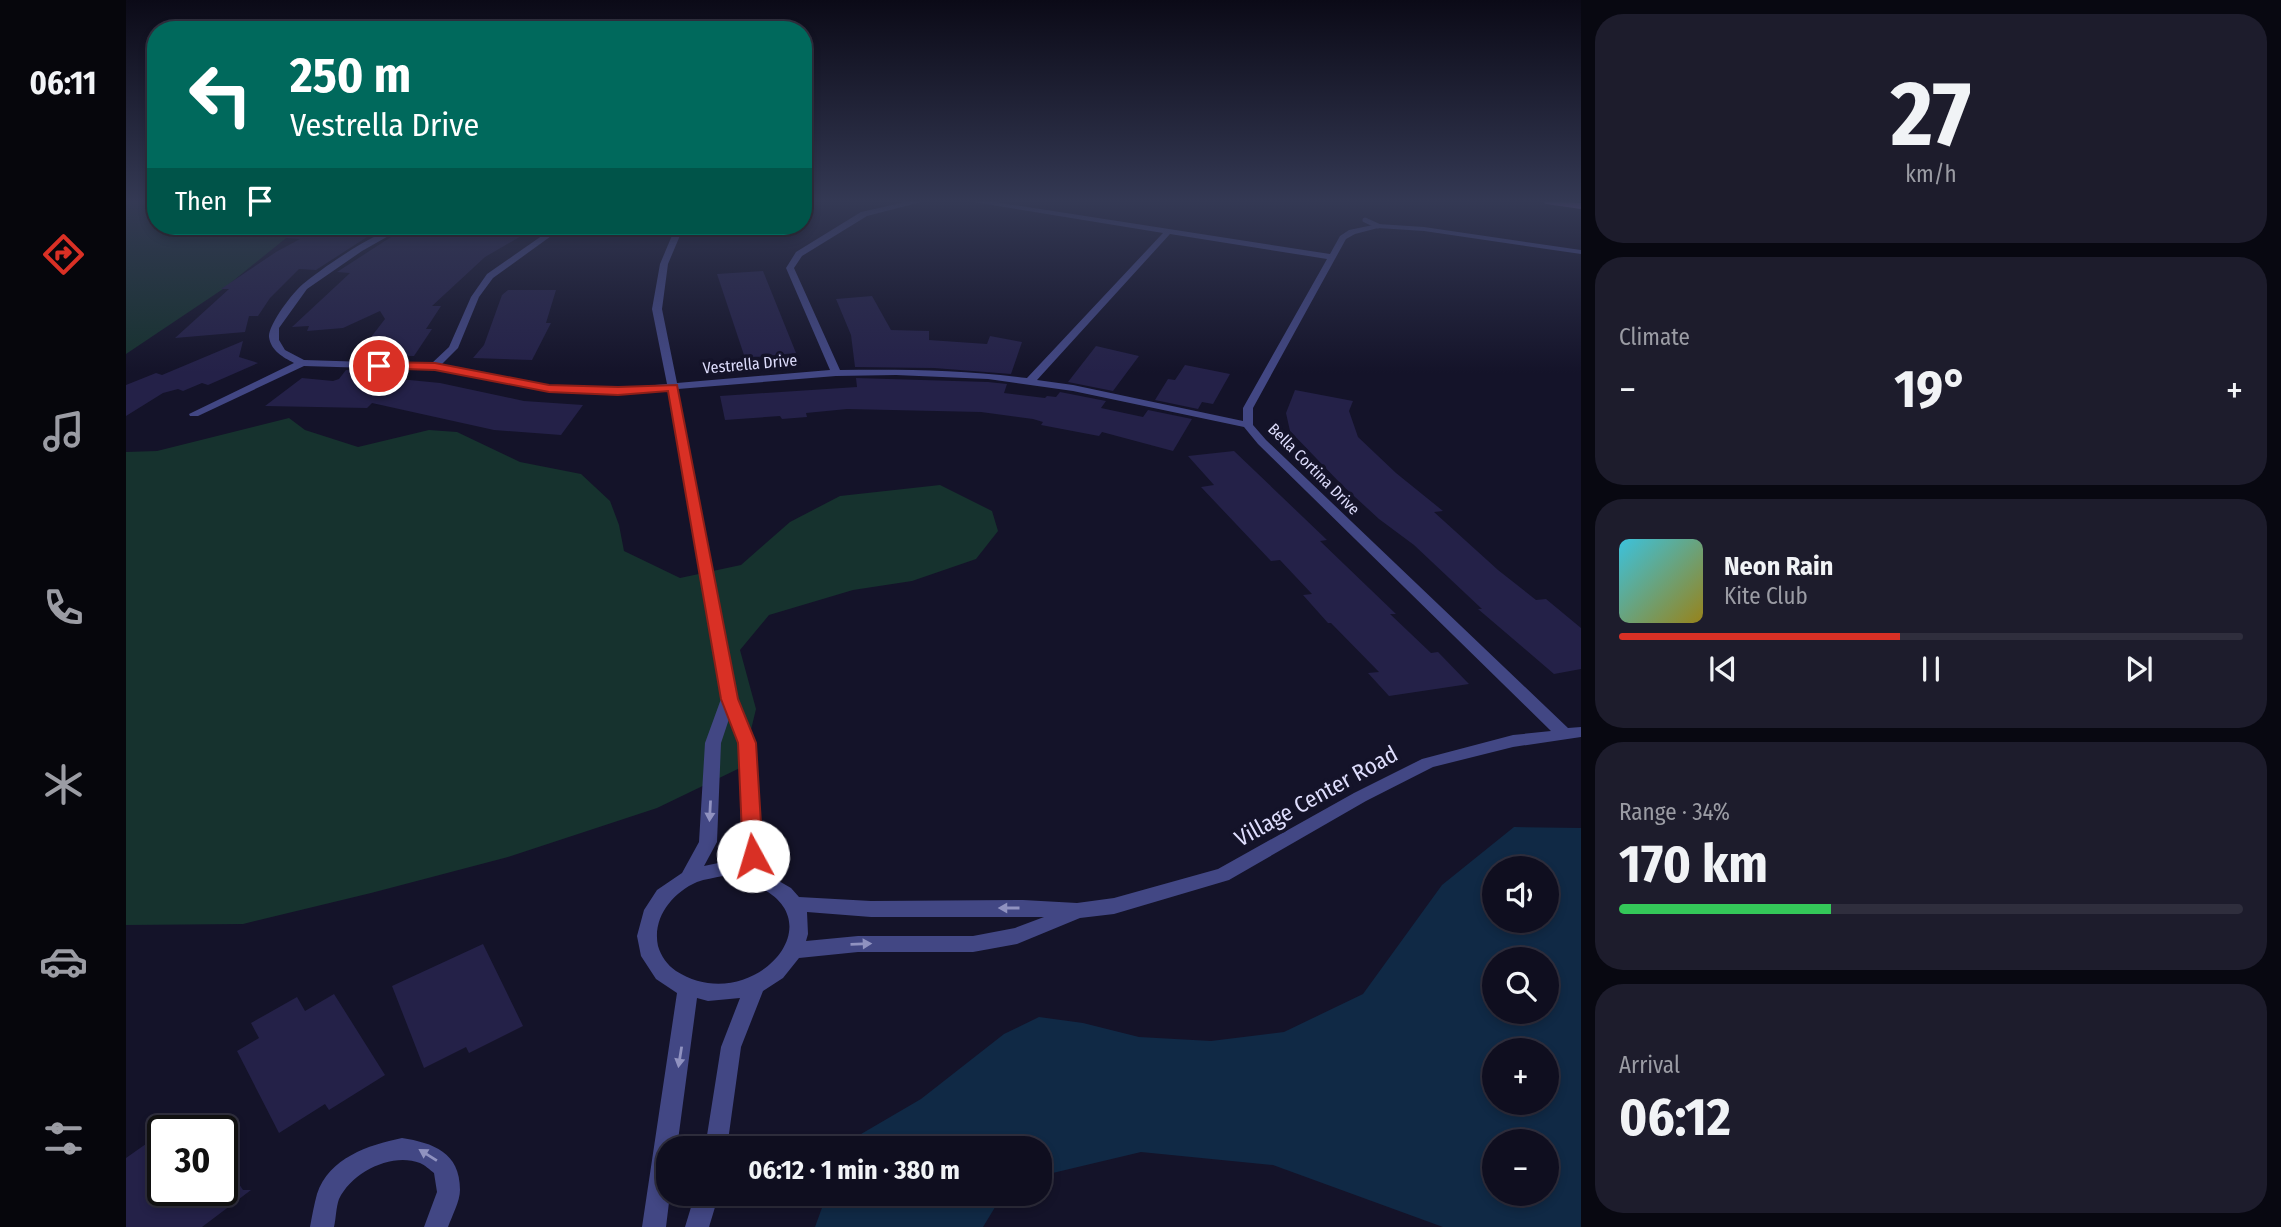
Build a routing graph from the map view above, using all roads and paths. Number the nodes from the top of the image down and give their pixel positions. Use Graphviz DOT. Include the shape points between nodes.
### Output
graph roads {
  1 [pos="346,258"];
  2 [pos="515,258"];
  3 [pos="666,258"];
  4 [pos="795,258"];
  5 [pos="1143,258"];
  6 [pos="1331,258"];
  7 [pos="302,363"];
  8 [pos="435,367"];
  9 [pos="836,373"];
  10 [pos="1031,380"];
  11 [pos="673,387"];
  12 [pos="194,414"];
  13 [pos="1248,425"];
  14 [pos="729,699"];
  15 [pos="1572,733"];
  16 [pos="756,875"];
  17 [pos="689,877"];
  18 [pos="793,904"];
  19 [pos="1077,911"];
  20 [pos="793,950"];
  21 [pos="754,987"];
  22 [pos="688,989"];
  23 [pos="718,1136"];
  24 [pos="703,1206"];
  25 [pos="322,1227"];
  26 [pos="436,1227"];
  27 [pos="654,1227"];
  28 [pos="697,1227"];
  1 -- 7 [label="street" via="304,287 274,328 281,352"];
  2 -- 8 [label="street" via="490,276 475,297 453,348"];
  3 -- 11 [label="street" via="657,309"];
  4 -- 9 [label="street" via="790,268"];
  5 -- 10 [label="street"];
  6 -- 13 [label="street, Bella Cortina Drive" via="1248,408"];
  7 -- 8 [label="street, Vestrella Drive"];
  7 -- 12 [label="street"];
  8 -- 11 [label="street, Vestrella Drive" via="549,389"];
  9 -- 10 [label="street, Vestrella Drive"];
  9 -- 11 [label="street, Vestrella Drive"];
  10 -- 13 [label="street, Vestrella Drive"];
  11 -- 14 [label="street"];
  13 -- 15 [label="street, Bella Cortina Drive"];
  14 -- 16 [label="street" via="747,743"];
  14 -- 17 [label="street, one-way" via="713,743 708,842"];
  15 -- 19 [label="street, Village Center Road" via="1513,741 1428,762 1223,875 1114,906"];
  16 -- 17 [label="street" via="723,869"];
  16 -- 18 [label="street" via="783,889"];
  17 -- 22 [label="street" via="653,910 646,935 659,971"];
  19 -- 18 [label="street, Village Center Road, one-way"];
  18 -- 20 [label="street" via="800,937"];
  20 -- 19 [label="street, Village Center Road, one-way" via="858,944 973,944 1017,936"];
  20 -- 21 [label="street" via="788,960"];
  21 -- 22 [label="street" via="727,993"];
  21 -- 23 [label="street" via="731,1047"];
  22 -- 27 [label="street, one-way"];
  24 -- 28 [label="street"];
  26 -- 25 [label="street, one-way" via="447,1201 446,1177 436,1158 405,1147 367,1157 345,1174 329,1197"];
}
